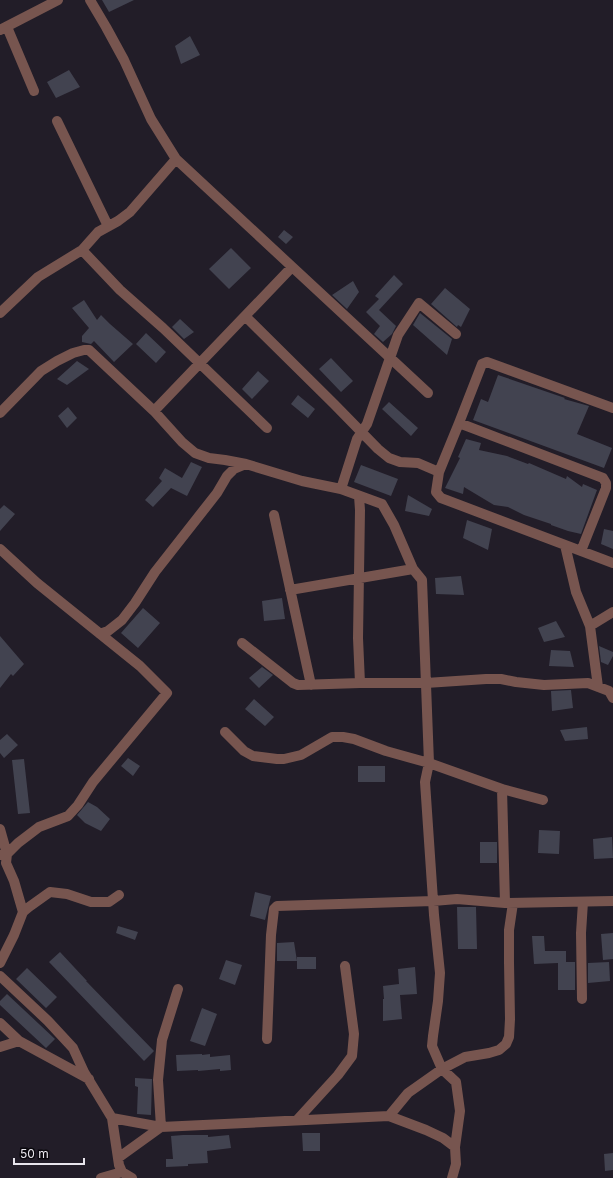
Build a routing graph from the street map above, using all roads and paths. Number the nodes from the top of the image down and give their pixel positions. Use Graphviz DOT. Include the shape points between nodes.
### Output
graph roads {
  1 [pos="58,0"];
  2 [pos="90,0"];
  3 [pos="3,29"];
  4 [pos="34,91"];
  5 [pos="57,121"];
  6 [pos="176,159"];
  7 [pos="108,226"];
  8 [pos="82,250"];
  9 [pos="292,267"];
  10 [pos="0,313"];
  11 [pos="246,316"];
  12 [pos="456,334"];
  13 [pos="390,358"];
  14 [pos="199,364"];
  15 [pos="428,393"];
  16 [pos="613,408"];
  17 [pos="154,411"];
  18 [pos="0,413"];
  19 [pos="459,423"];
  20 [pos="267,428"];
  21 [pos="362,432"];
  22 [pos="246,464"];
  23 [pos="439,472"];
  24 [pos="341,489"];
  25 [pos="359,496"];
  26 [pos="274,515"];
  27 [pos="565,545"];
  28 [pos="0,548"];
  29 [pos="581,551"];
  30 [pos="613,563"];
  31 [pos="413,569"];
  32 [pos="359,579"];
  33 [pos="290,590"];
  34 [pos="613,612"];
  35 [pos="590,626"];
  36 [pos="100,634"];
  37 [pos="242,643"];
  38 [pos="360,683"];
  39 [pos="426,684"];
  40 [pos="311,685"];
  41 [pos="598,687"];
  42 [pos="613,698"];
  43 [pos="225,732"];
  44 [pos="428,763"];
  45 [pos="502,789"];
  46 [pos="544,800"];
  47 [pos="0,829"];
  48 [pos="4,854"];
  49 [pos="119,895"];
  50 [pos="433,901"];
  51 [pos="613,901"];
  52 [pos="583,902"];
  53 [pos="509,903"];
  54 [pos="23,912"];
  55 [pos="0,963"];
  56 [pos="345,966"];
  57 [pos="0,976"];
  58 [pos="178,989"];
  59 [pos="582,999"];
  60 [pos="0,1023"];
  61 [pos="267,1039"];
  62 [pos="19,1041"];
  63 [pos="0,1047"];
  64 [pos="442,1069"];
  65 [pos="89,1079"];
  66 [pos="389,1116"];
  67 [pos="112,1118"];
  68 [pos="297,1120"];
  69 [pos="161,1127"];
  70 [pos="455,1147"];
  71 [pos="118,1158"];
  72 [pos="122,1172"];
  73 [pos="101,1178"];
  74 [pos="132,1178"];
  75 [pos="452,1178"];
  1 -- 3 [label="street"];
  2 -- 6 [label="street" via="124,60 150,119"];
  3 -- 4 [label="street"];
  5 -- 7 [label="street"];
  6 -- 7 [label="street" via="130,212"];
  6 -- 9 [label="street"];
  7 -- 8 [label="street" via="98,232"];
  8 -- 10 [label="street" via="38,277"];
  8 -- 14 [label="street" via="120,290"];
  9 -- 11 [label="street"];
  9 -- 13 [label="street"];
  11 -- 14 [label="street"];
  11 -- 21 [label="street"];
  12 -- 13 [label="street" via="419,303 398,335"];
  13 -- 15 [label="street"];
  13 -- 21 [label="street"];
  14 -- 17 [label="street"];
  14 -- 20 [label="street"];
  16 -- 19 [label="street" via="488,362 482,364"];
  17 -- 18 [label="street" via="89,350 84,350 73,353 41,371"];
  17 -- 22 [label="street" via="195,453"];
  19 -- 23 [label="street"];
  19 -- 29 [label="street" via="603,478 606,488"];
  21 -- 23 [label="street" via="389,458 400,462 418,463"];
  21 -- 24 [label="street" via="357,439"];
  22 -- 24 [label="street" via="302,481"];
  22 -- 36 [label="street" via="234,469 227,476 122,620"];
  23 -- 27 [label="street" via="436,492 441,498"];
  24 -- 25 [label="street"];
  25 -- 31 [label="street" via="382,504 394,524"];
  25 -- 32 [label="street"];
  26 -- 33 [label="street"];
  27 -- 29 [label="street"];
  27 -- 35 [label="street" via="576,592"];
  28 -- 36 [label="street" via="37,583"];
  29 -- 30 [label="street"];
  31 -- 32 [label="street"];
  31 -- 39 [label="street" via="422,580"];
  32 -- 33 [label="street"];
  32 -- 38 [label="street"];
  33 -- 40 [label="street"];
  34 -- 35 [label="street"];
  35 -- 41 [label="street"];
  36 -- 48 [label="street" via="140,666 167,693 68,816 39,827"];
  37 -- 40 [label="street" via="292,683"];
  38 -- 39 [label="street"];
  38 -- 40 [label="street"];
  39 -- 41 [label="street" via="486,679 544,685 588,683"];
  39 -- 44 [label="street"];
  41 -- 42 [label="street" via="609,691"];
  43 -- 44 [label="street" via="244,751 265,758 284,759 301,755 332,737 342,737"];
  44 -- 45 [label="street"];
  44 -- 50 [label="street" via="424,782"];
  45 -- 46 [label="street"];
  45 -- 53 [label="street"];
  47 -- 48 [label="street"];
  48 -- 54 [label="street"];
  49 -- 54 [label="street" via="109,902 91,902 50,892"];
  50 -- 53 [label="street" via="457,899"];
  50 -- 61 [label="street" via="278,906 274,909"];
  50 -- 64 [label="street" via="440,973 432,1046"];
  51 -- 52 [label="street"];
  52 -- 53 [label="street"];
  52 -- 59 [label="street"];
  53 -- 64 [label="street" via="509,1037 499,1050 466,1057"];
  54 -- 55 [label="street"];
  56 -- 68 [label="street" via="354,1034 352,1056"];
  57 -- 65 [label="street" via="73,1048"];
  58 -- 69 [label="street" via="162,1040 158,1080"];
  60 -- 62 [label="street"];
  62 -- 63 [label="street"];
  62 -- 65 [label="street"];
  64 -- 66 [label="street" via="408,1093"];
  64 -- 70 [label="street" via="456,1082 460,1111"];
  65 -- 67 [label="street"];
  66 -- 68 [label="street"];
  66 -- 70 [label="street" via="426,1130"];
  67 -- 69 [label="street"];
  67 -- 71 [label="street"];
  68 -- 69 [label="street"];
  69 -- 71 [label="street"];
  70 -- 75 [label="street" via="456,1164"];
  71 -- 72 [label="street"];
  72 -- 73 [label="street"];
  72 -- 74 [label="street"];
}
